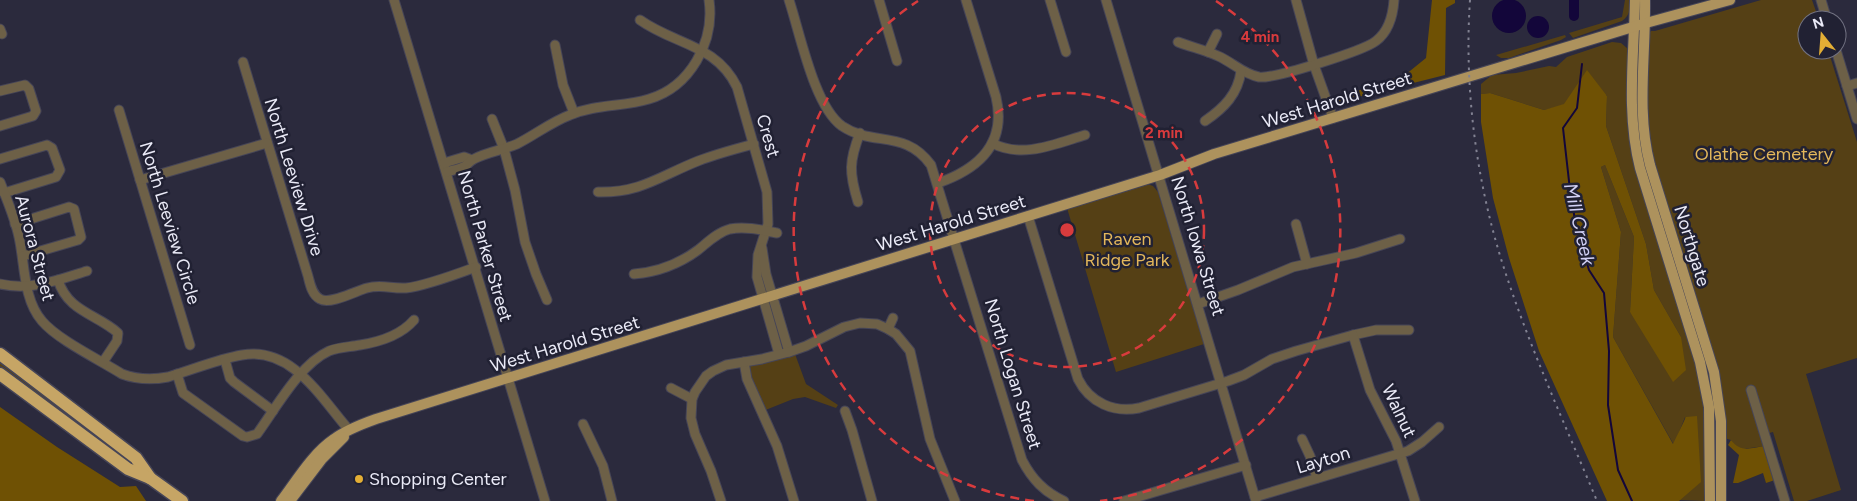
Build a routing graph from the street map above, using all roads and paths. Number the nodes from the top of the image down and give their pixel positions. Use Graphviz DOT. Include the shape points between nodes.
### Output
graph roads {
  1 [pos="394,0"];
  2 [pos="708,0"];
  3 [pos="790,0"];
  4 [pos="879,0"];
  5 [pos="1050,0"];
  6 [pos="1106,0"];
  7 [pos="1296,0"];
  8 [pos="1394,0"];
  9 [pos="1635,0"];
  10 [pos="1645,0"];
  11 [pos="1730,0"];
  12 [pos="969,1"];
  13 [pos="640,20"];
  14 [pos="1646,23"];
  15 [pos="1635,26"];
  16 [pos="1217,34"];
  17 [pos="1178,42"];
  18 [pos="555,46"];
  19 [pos="702,50"];
  20 [pos="1066,52"];
  21 [pos="1208,52"];
  22 [pos="1839,60"];
  23 [pos="897,61"];
  24 [pos="243,62"];
  25 [pos="1314,64"];
  26 [pos="1241,71"];
  27 [pos="1857,83"];
  28 [pos="1847,86"];
  29 [pos="0,91"];
  30 [pos="119,110"];
  31 [pos="574,113"];
  32 [pos="1333,118"];
  33 [pos="492,119"];
  34 [pos="1857,119"];
  35 [pos="1206,121"];
  36 [pos="0,126"];
  37 [pos="860,133"];
  38 [pos="1085,135"];
  39 [pos="267,143"];
  40 [pos="992,143"];
  41 [pos="754,144"];
  42 [pos="504,150"];
  43 [pos="0,160"];
  44 [pos="446,168"];
  45 [pos="1160,175"];
  46 [pos="140,180"];
  47 [pos="938,183"];
  48 [pos="2,189"];
  49 [pos="598,192"];
  50 [pos="858,202"];
  51 [pos="1028,216"];
  52 [pos="15,224"];
  53 [pos="1296,224"];
  54 [pos="766,231"];
  55 [pos="777,233"];
  56 [pos="955,239"];
  57 [pos="1400,239"];
  58 [pos="23,256"];
  59 [pos="1308,264"];
  60 [pos="476,267"];
  61 [pos="87,271"];
  62 [pos="634,274"];
  63 [pos="58,280"];
  64 [pos="0,284"];
  65 [pos="27,285"];
  66 [pos="767,298"];
  67 [pos="547,300"];
  68 [pos="1198,304"];
  69 [pos="893,318"];
  70 [pos="414,320"];
  71 [pos="888,329"];
  72 [pos="1409,330"];
  73 [pos="1353,334"];
  74 [pos="190,345"];
  75 [pos="789,352"];
  76 [pos="0,354"];
  77 [pos="779,354"];
  78 [pos="225,360"];
  79 [pos="103,362"];
  80 [pos="744,362"];
  81 [pos="0,374"];
  82 [pos="177,374"];
  83 [pos="300,374"];
  84 [pos="508,379"];
  85 [pos="1222,383"];
  86 [pos="671,388"];
  87 [pos="1751,390"];
  88 [pos="692,399"];
  89 [pos="274,411"];
  90 [pos="845,411"];
  91 [pos="583,424"];
  92 [pos="1439,428"];
  93 [pos="349,430"];
  94 [pos="1302,439"];
  95 [pos="1400,454"];
  96 [pos="1246,465"];
  97 [pos="150,478"];
  98 [pos="1317,478"];
  99 [pos="1256,499"];
  100 [pos="1060,500"];
  101 [pos="182,501"];
  102 [pos="281,501"];
  103 [pos="290,501"];
  104 [pos="545,501"];
  105 [pos="612,501"];
  106 [pos="721,501"];
  107 [pos="794,501"];
  108 [pos="872,501"];
  109 [pos="956,501"];
  110 [pos="1124,501"];
  111 [pos="1415,501"];
  112 [pos="1710,501"];
  113 [pos="1721,501"];
  114 [pos="1785,501"];
  1 -- 44 [label="street, North Parker Street"];
  2 -- 19 [label="street" via="709,32"];
  3 -- 37 [label="street, North Logan Street" via="821,100 837,121"];
  4 -- 23 [label="street"];
  5 -- 20 [label="street"];
  6 -- 45 [label="street, North Iowa Street"];
  7 -- 25 [label="street"];
  8 -- 25 [label="street" via="1388,27 1376,42"];
  9 -- 15 [label="main road, Northgate"];
  10 -- 14 [label="main road, Northgate"];
  11 -- 14 [label="main road, West Harold Street"];
  12 -- 40 [label="street" via="998,108 998,123"];
  13 -- 19 [label="street, Crest"];
  14 -- 15 [label="main road, West Harold Street"];
  14 -- 113 [label="main road, Northgate" via="1642,106 1644,137 1714,372 1721,421"];
  15 -- 32 [label="main road, West Harold Street"];
  15 -- 112 [label="main road, Northgate" via="1631,106 1633,137 1707,392"];
  16 -- 21 [label="street"];
  17 -- 21 [label="street"];
  18 -- 31 [label="street" via="563,86"];
  19 -- 31 [label="street" via="676,85 656,97"];
  19 -- 41 [label="street, Crest" via="731,76"];
  21 -- 26 [label="street" via="1220,56"];
  22 -- 28 [label="street"];
  24 -- 39 [label="street, North Leeview Drive"];
  25 -- 26 [label="street" via="1276,76 1259,77"];
  25 -- 32 [label="street"];
  26 -- 35 [label="street" via="1240,83 1232,97"];
  27 -- 28 [label="street"];
  28 -- 34 [label="street"];
  29 -- 36 [label="street" via="22,85 28,88 36,111 35,115"];
  30 -- 46 [label="street, North Leeview Circle"];
  31 -- 42 [label="street"];
  32 -- 45 [label="main road, West Harold Street" via="1214,154"];
  33 -- 42 [label="street"];
  37 -- 47 [label="street, North Logan Street" via="911,146 928,161"];
  37 -- 50 [label="street" via="850,172"];
  38 -- 40 [label="street" via="1028,150 1007,149"];
  39 -- 46 [label="street"];
  39 -- 60 [label="street, North Leeview Drive" via="314,295 319,299 333,300 374,286 415,286"];
  40 -- 47 [label="street" via="968,170"];
  41 -- 49 [label="street" via="698,161 642,186"];
  41 -- 54 [label="street, Crest" via="767,192"];
  42 -- 44 [label="street" via="472,160 464,157"];
  42 -- 67 [label="street" via="525,242"];
  43 -- 48 [label="street" via="47,145 53,149 60,170 56,177"];
  44 -- 60 [label="street, North Parker Street"];
  45 -- 51 [label="main road, West Harold Street"];
  45 -- 68 [label="street, North Iowa Street"];
  46 -- 74 [label="street, North Leeview Circle"];
  47 -- 56 [label="street, North Logan Street"];
  48 -- 52 [label="street, Aurora Street"];
  51 -- 56 [label="main road, West Harold Street"];
  51 -- 85 [label="street" via="1076,373 1082,387 1093,398 1112,408 1134,409"];
  52 -- 58 [label="street, Aurora Street"];
  52 -- 58 [label="street" via="70,208 74,210 81,232 80,238"];
  53 -- 59 [label="street"];
  54 -- 55 [label="street"];
  54 -- 62 [label="street" via="730,229 673,265"];
  54 -- 66 [label="street, Crest" via="762,245"];
  56 -- 66 [label="main road, West Harold Street"];
  56 -- 100 [label="street, North Logan Street" via="1022,460 1037,483"];
  57 -- 59 [label="street"];
  58 -- 65 [label="street, Aurora Street"];
  59 -- 68 [label="street"];
  60 -- 84 [label="street, North Parker Street"];
  61 -- 63 [label="street"];
  63 -- 65 [label="street" via="44,285"];
  63 -- 79 [label="street" via="78,308 118,333 117,341"];
  64 -- 65 [label="street"];
  65 -- 79 [label="street, Aurora Street" via="34,310 41,320 60,336"];
  66 -- 75 [label="street"];
  66 -- 77 [label="street"];
  66 -- 84 [label="main road, West Harold Street"];
  68 -- 85 [label="street, North Iowa Street"];
  69 -- 71 [label="street"];
  70 -- 83 [label="street" via="400,333 330,351"];
  71 -- 75 [label="street" via="877,324 853,324"];
  71 -- 109 [label="street" via="910,351 930,439"];
  72 -- 73 [label="street" via="1383,329"];
  73 -- 85 [label="street" via="1278,357"];
  73 -- 95 [label="street, Walnut" via="1370,390"];
  75 -- 77 [label="street"];
  76 -- 97 [label="highway" via="136,458"];
  77 -- 80 [label="street"];
  78 -- 82 [label="street, Aurora Street"];
  78 -- 83 [label="street, Aurora Street" via="242,355 265,355 284,361"];
  78 -- 89 [label="street" via="230,378"];
  79 -- 82 [label="street, Aurora Street" via="131,378 156,380"];
  80 -- 88 [label="street" via="726,364 713,371 700,384"];
  80 -- 107 [label="street" via="747,379 777,446"];
  81 -- 97 [label="highway" via="128,469"];
  82 -- 89 [label="street" via="183,393 243,436 257,434"];
  83 -- 89 [label="street"];
  83 -- 93 [label="street, Aurora Street"];
  84 -- 93 [label="main road, West Harold Street"];
  84 -- 104 [label="street, North Parker Street"];
  85 -- 96 [label="street, North Iowa Street"];
  86 -- 88 [label="street"];
  87 -- 114 [label="street"];
  88 -- 106 [label="street" via="691,418 695,434"];
  90 -- 108 [label="street"];
  91 -- 105 [label="street" via="603,466"];
  92 -- 95 [label="street, Layton"];
  93 -- 102 [label="main road, West Harold Street" via="314,458"];
  93 -- 103 [label="main road, West Harold Street"];
  94 -- 98 [label="street"];
  95 -- 98 [label="street, Layton"];
  95 -- 111 [label="street, Walnut"];
  96 -- 99 [label="street, North Iowa Street"];
  96 -- 110 [label="street"];
  97 -- 101 [label="highway"];
  98 -- 99 [label="street, Layton"];
}
